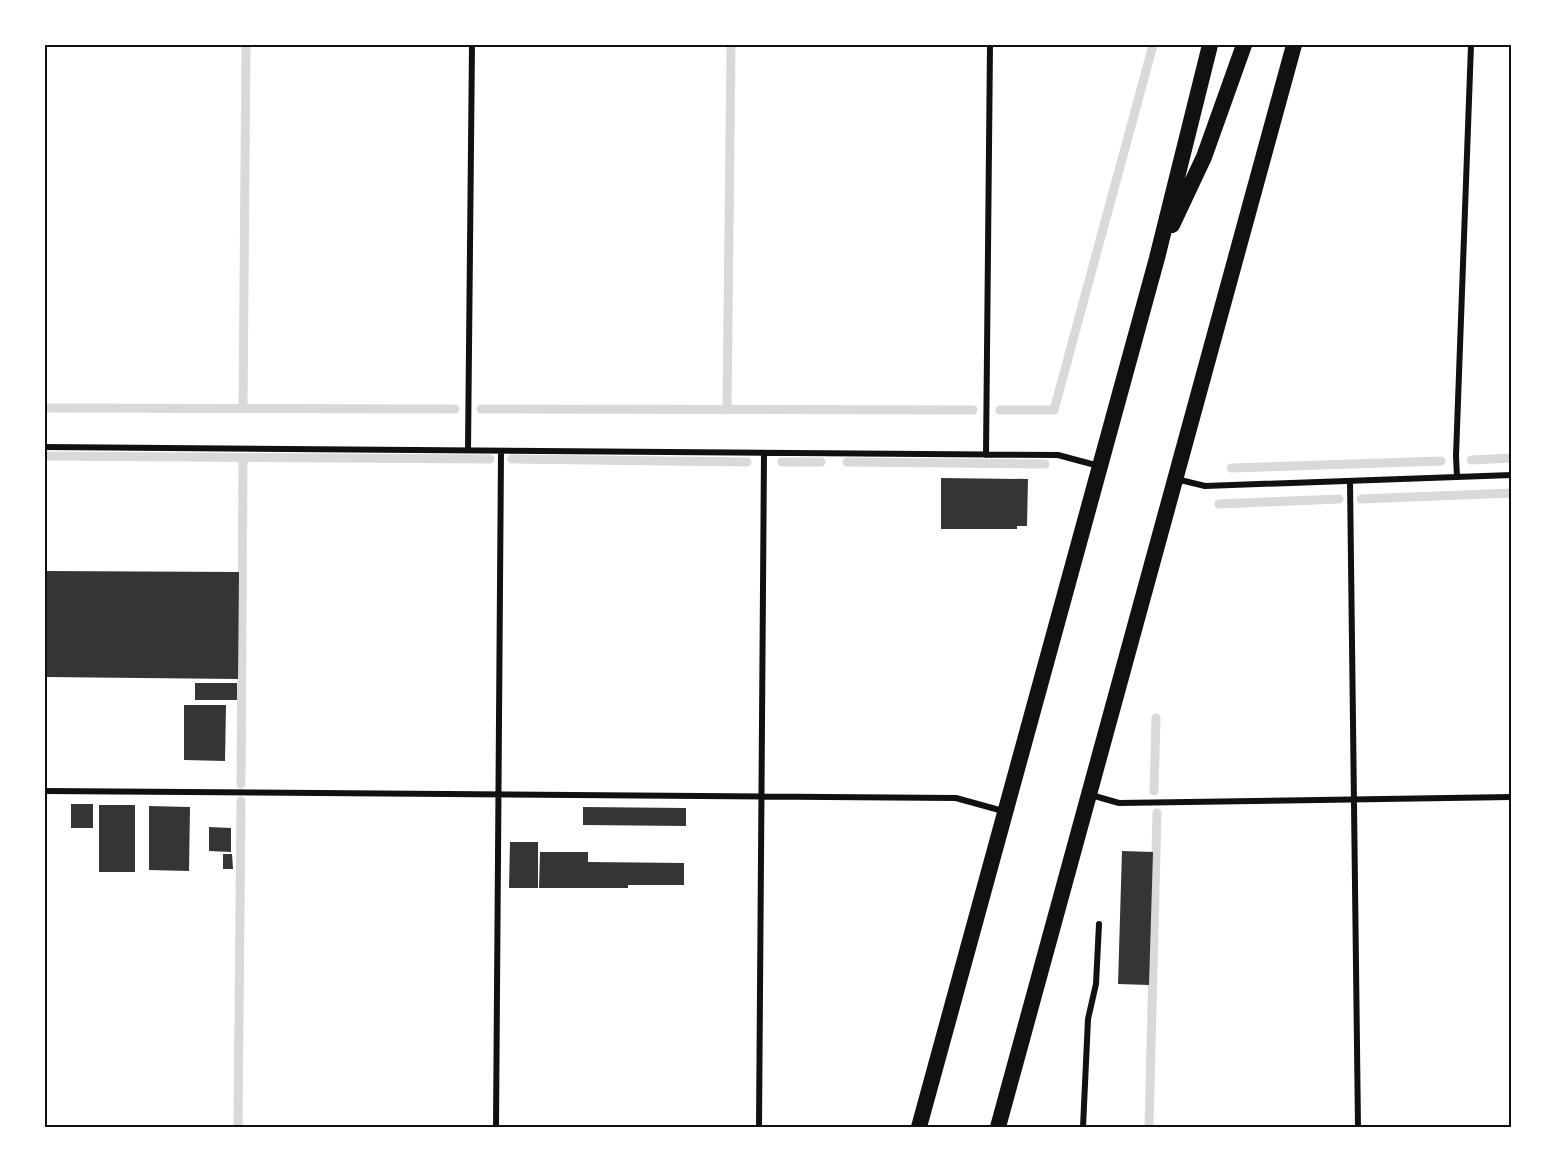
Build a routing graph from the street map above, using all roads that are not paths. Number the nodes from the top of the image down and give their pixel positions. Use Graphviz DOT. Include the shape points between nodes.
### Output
graph roads {
  1 [pos="472,45"];
  2 [pos="990,45"];
  3 [pos="1210,45"];
  4 [pos="1244,45"];
  5 [pos="1294,45"];
  6 [pos="1472,45"];
  7 [pos="1157,258"];
  8 [pos="45,447"];
  9 [pos="468,450"];
  10 [pos="501,451"];
  11 [pos="764,453"];
  12 [pos="986,455"];
  13 [pos="1100,467"];
  14 [pos="1512,475"];
  15 [pos="1457,477"];
  16 [pos="1175,478"];
  17 [pos="1350,482"];
  18 [pos="45,791"];
  19 [pos="1089,794"];
  20 [pos="499,795"];
  21 [pos="762,797"];
  22 [pos="1512,797"];
  23 [pos="1353,799"];
  24 [pos="1005,812"];
  25 [pos="1100,924"];
  26 [pos="496,1127"];
  27 [pos="759,1127"];
  28 [pos="919,1127"];
  29 [pos="998,1127"];
  30 [pos="1083,1127"];
  31 [pos="1358,1127"];
  1 -- 9 [label="street"];
  2 -- 12 [label="street"];
  3 -- 7 [label="highway"];
  4 -- 7 [label="highway" via="1204,157"];
  5 -- 16 [label="highway"];
  6 -- 15 [label="street"];
  7 -- 13 [label="highway"];
  8 -- 9 [label="street"];
  9 -- 10 [label="street"];
  10 -- 11 [label="street"];
  10 -- 20 [label="street"];
  11 -- 12 [label="street"];
  11 -- 21 [label="street"];
  12 -- 13 [label="street" via="1058,455"];
  13 -- 24 [label="highway"];
  14 -- 15 [label="street"];
  15 -- 17 [label="street"];
  16 -- 17 [label="street" via="1205,486"];
  16 -- 19 [label="highway"];
  17 -- 23 [label="street"];
  18 -- 20 [label="street"];
  19 -- 23 [label="street" via="1119,802"];
  19 -- 29 [label="highway"];
  20 -- 21 [label="street"];
  20 -- 26 [label="street"];
  21 -- 24 [label="street" via="956,798"];
  21 -- 27 [label="street"];
  22 -- 23 [label="street"];
  23 -- 31 [label="street"];
  24 -- 28 [label="highway"];
  25 -- 30 [label="street" via="1096,984 1088,1019"];
}
